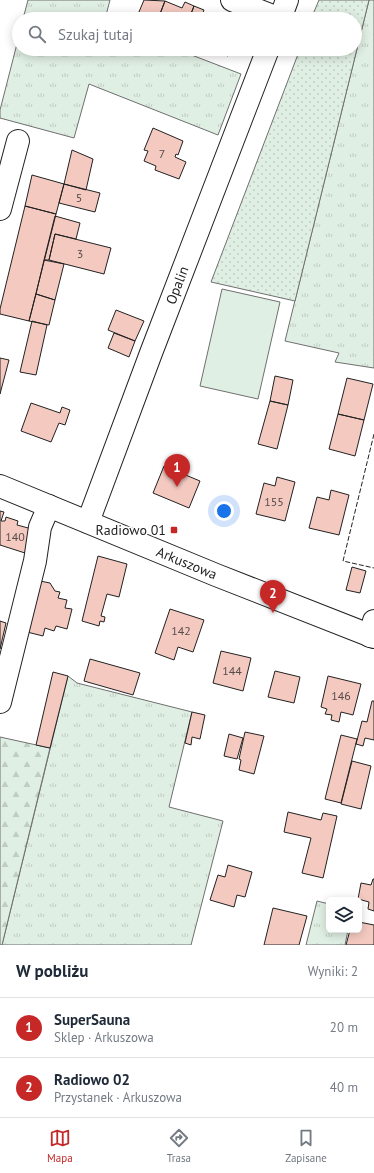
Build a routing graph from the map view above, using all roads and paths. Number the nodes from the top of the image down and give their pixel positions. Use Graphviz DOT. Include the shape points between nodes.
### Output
graph roads {
  1 [pos="232,0"];
  2 [pos="287,0"];
  3 [pos="262,12"];
  4 [pos="283,12"];
  5 [pos="265,56"];
  6 [pos="18,140"];
  7 [pos="0,209"];
  8 [pos="0,486"];
  9 [pos="49,506"];
  10 [pos="88,522"];
  11 [pos="373,631"];
  12 [pos="0,702"];
  1 -- 3 [label="street"];
  2 -- 4 [label="street"];
  5 -- 10 [label="street, Opalin"];
  6 -- 7 [label="street"];
  8 -- 9 [label="street, Arkuszowa"];
  9 -- 10 [label="street, Arkuszowa"];
  9 -- 12 [label="street" via="40,527 35,561"];
  10 -- 11 [label="street, Arkuszowa" via="216,575"];
}
